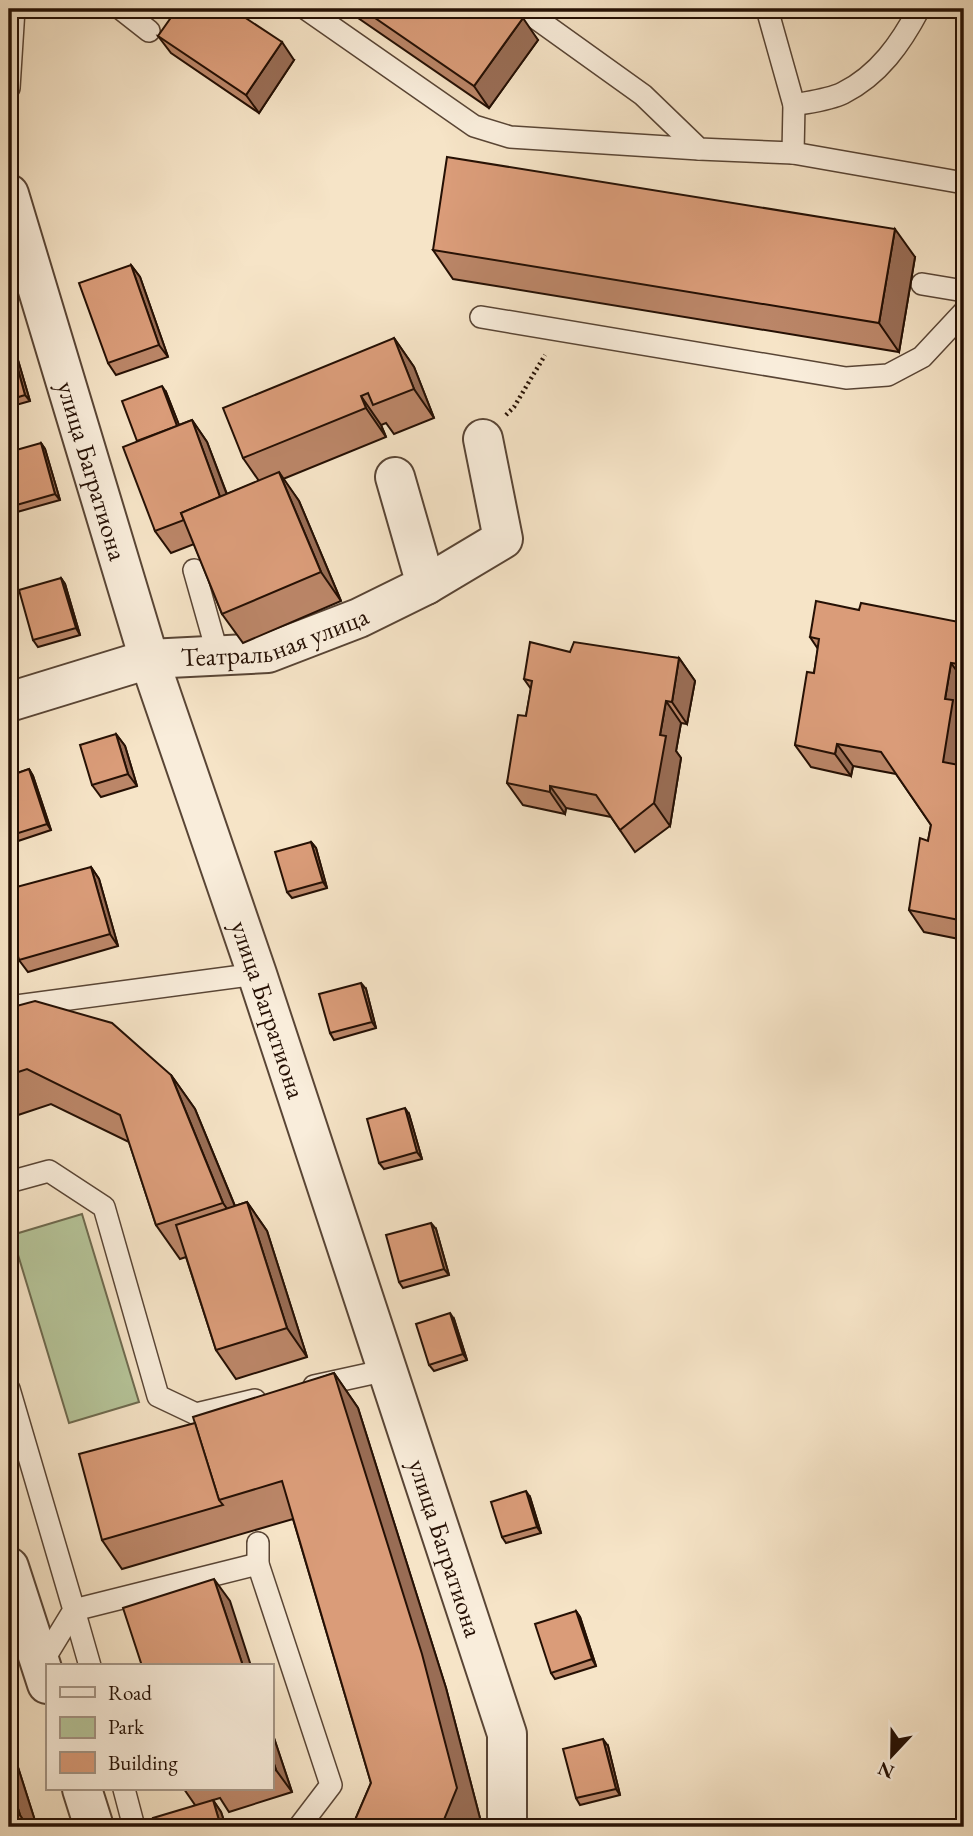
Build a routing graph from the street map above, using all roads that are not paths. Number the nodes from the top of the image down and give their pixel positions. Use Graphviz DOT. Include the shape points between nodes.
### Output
graph roads {
  1 [pos="14,9"];
  2 [pos="121,9"];
  3 [pos="306,9"];
  4 [pos="523,9"];
  5 [pos="767,9"];
  6 [pos="919,9"];
  7 [pos="149,31"];
  8 [pos="9,88"];
  9 [pos="794,106"];
  10 [pos="699,149"];
  11 [pos="793,153"];
  12 [pos="964,183"];
  13 [pos="9,194"];
  14 [pos="922,284"];
  15 [pos="964,291"];
  16 [pos="964,312"];
  17 [pos="481,317"];
  18 [pos="483,439"];
  19 [pos="395,477"];
  20 [pos="194,570"];
  21 [pos="426,585"];
  22 [pos="218,655"];
  23 [pos="149,659"];
  24 [pos="9,702"];
  25 [pos="257,974"];
  26 [pos="9,1007"];
  27 [pos="9,1182"];
  28 [pos="387,1370"];
  29 [pos="9,1389"];
  30 [pos="9,1567"];
  31 [pos="74,1610"];
  32 [pos="49,1664"];
  33 [pos="89,1664"];
  34 [pos="44,1674"];
  35 [pos="82,1790"];
  36 [pos="124,1790"];
  37 [pos="94,1827"];
  38 [pos="134,1827"];
  39 [pos="299,1827"];
  40 [pos="507,1827"];
  1 -- 8 [label="lane"];
  2 -- 7 [label="lane"];
  3 -- 10 [label="lane" via="474,126 510,136"];
  4 -- 10 [label="lane" via="643,95"];
  5 -- 9 [label="lane"];
  6 -- 9 [label="lane" via="878,70 841,94"];
  9 -- 11 [label="lane"];
  10 -- 11 [label="lane"];
  11 -- 12 [label="lane"];
  13 -- 23 [label="street, улица Багратиона"];
  14 -- 15 [label="lane"];
  16 -- 17 [label="lane" via="922,357 888,375 846,378"];
  18 -- 21 [label="street, Театральная улица" via="503,540"];
  19 -- 21 [label="street"];
  20 -- 22 [label="lane"];
  21 -- 22 [label="street, Театральная улица" via="359,618 268,653"];
  22 -- 23 [label="street, Театральная улица"];
  23 -- 24 [label="street, Театральная улица"];
  23 -- 25 [label="street, улица Багратиона"];
  25 -- 26 [label="lane"];
  25 -- 28 [label="street, улица Багратиона"];
  27 -- 28 [label="lane" via="49,1171 104,1207 158,1396 196,1414"];
  28 -- 40 [label="street, улица Багратиона" via="506,1734"];
  29 -- 31 [label="lane"];
  30 -- 34 [label="street"];
  31 -- 32 [label="lane"];
  31 -- 33 [label="lane"];
  31 -- 39 [label="lane" via="258,1554 331,1785"];
  35 -- 37 [label="street"];
  36 -- 38 [label="lane"];
}
